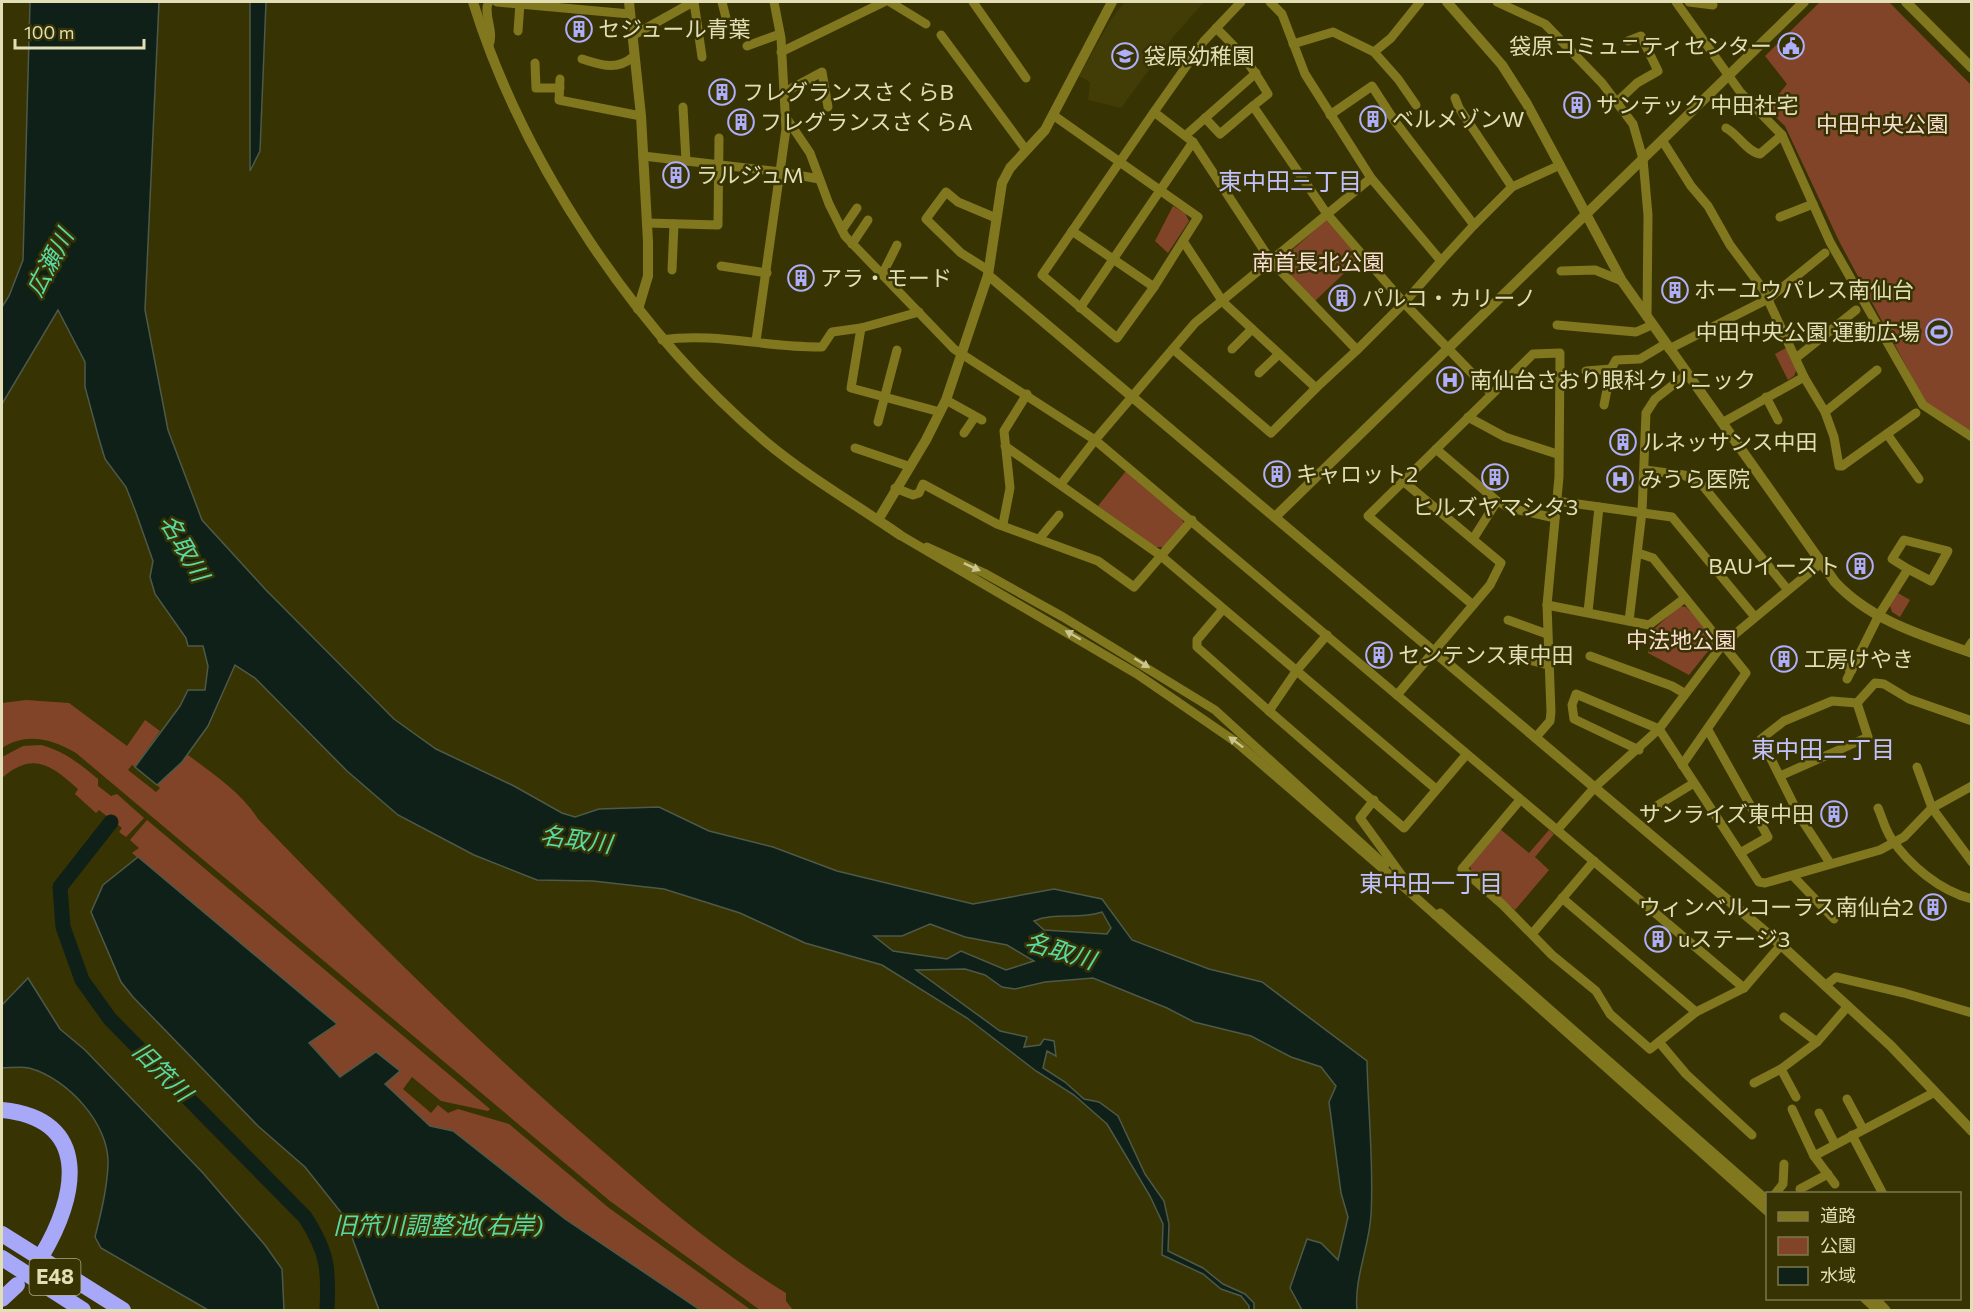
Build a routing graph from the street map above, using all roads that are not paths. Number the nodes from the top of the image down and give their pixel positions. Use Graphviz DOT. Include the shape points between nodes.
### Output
graph roads {
  1 [pos="473,2"];
  2 [pos="489,2"];
  3 [pos="496,2"];
  4 [pos="629,2"];
  5 [pos="693,2"];
  6 [pos="722,2"];
  7 [pos="774,2"];
  8 [pos="884,2"];
  9 [pos="890,2"];
  10 [pos="973,2"];
  11 [pos="1112,2"];
  12 [pos="1119,2"];
  13 [pos="1242,2"];
  14 [pos="1270,2"];
  15 [pos="1420,2"];
  16 [pos="1446,2"];
  17 [pos="1497,2"];
  18 [pos="1676,2"];
  19 [pos="1689,2"];
  20 [pos="1804,2"];
  21 [pos="1906,2"];
  22 [pos="520,3"];
  23 [pos="1713,5"];
  24 [pos="1106,13"];
  25 [pos="630,14"];
  26 [pos="726,18"];
  27 [pos="926,24"];
  28 [pos="1216,28"];
  29 [pos="518,31"];
  30 [pos="780,34"];
  31 [pos="941,35"];
  32 [pos="632,36"];
  33 [pos="1628,41"];
  34 [pos="1293,44"];
  35 [pos="489,45"];
  36 [pos="747,46"];
  37 [pos="781,52"];
  38 [pos="1374,52"];
  39 [pos="633,57"];
  40 [pos="702,57"];
  41 [pos="582,59"];
  42 [pos="1971,68"];
  43 [pos="533,69"];
  44 [pos="1256,73"];
  45 [pos="1729,75"];
  46 [pos="1026,78"];
  47 [pos="783,93"];
  48 [pos="1455,98"];
  49 [pos="1617,102"];
  50 [pos="1416,105"];
  51 [pos="1253,106"];
  52 [pos="683,107"];
  53 [pos="828,107"];
  54 [pos="1154,112"];
  55 [pos="1330,115"];
  56 [pos="641,116"];
  57 [pos="785,116"];
  58 [pos="1053,116"];
  59 [pos="1205,118"];
  60 [pos="1726,128"];
  61 [pos="1186,135"];
  62 [pos="1782,135"];
  63 [pos="719,138"];
  64 [pos="1662,140"];
  65 [pos="1193,142"];
  66 [pos="1026,150"];
  67 [pos="643,156"];
  68 [pos="1643,159"];
  69 [pos="686,161"];
  70 [pos="1119,161"];
  71 [pos="719,165"];
  72 [pos="1558,166"];
  73 [pos="781,172"];
  74 [pos="1371,178"];
  75 [pos="819,179"];
  76 [pos="1512,187"];
  77 [pos="1160,189"];
  78 [pos="1813,204"];
  79 [pos="857,208"];
  80 [pos="1327,214"];
  81 [pos="1585,215"];
  82 [pos="1780,217"];
  83 [pos="996,218"];
  84 [pos="868,220"];
  85 [pos="648,223"];
  86 [pos="674,224"];
  87 [pos="1474,225"];
  88 [pos="842,230"];
  89 [pos="1072,231"];
  90 [pos="1183,241"];
  91 [pos="852,244"];
  92 [pos="897,245"];
  93 [pos="1826,253"];
  94 [pos="1113,259"];
  95 [pos="1271,261"];
  96 [pos="1441,261"];
  97 [pos="721,266"];
  98 [pos="672,270"];
  99 [pos="1562,271"];
  100 [pos="988,272"];
  101 [pos="767,273"];
  102 [pos="882,275"];
  103 [pos="1622,281"];
  104 [pos="1154,287"];
  105 [pos="1768,299"];
  106 [pos="1223,302"];
  107 [pos="1404,303"];
  108 [pos="1080,308"];
  109 [pos="638,309"];
  110 [pos="1856,310"];
  111 [pos="919,312"];
  112 [pos="1649,321"];
  113 [pos="1557,325"];
  114 [pos="861,328"];
  115 [pos="1252,329"];
  116 [pos="662,340"];
  117 [pos="756,341"];
  118 [pos="1667,346"];
  119 [pos="1173,349"];
  120 [pos="1232,349"];
  121 [pos="1448,349"];
  122 [pos="897,350"];
  123 [pos="1357,350"];
  124 [pos="1279,354"];
  125 [pos="962,356"];
  126 [pos="1796,358"];
  127 [pos="1611,369"];
  128 [pos="1877,370"];
  129 [pos="1586,371"];
  130 [pos="1259,373"];
  131 [pos="1687,374"];
  132 [pos="1804,377"];
  133 [pos="1316,388"];
  134 [pos="1027,394"];
  135 [pos="1492,394"];
  136 [pos="1132,396"];
  137 [pos="884,397"];
  138 [pos="1767,397"];
  139 [pos="946,400"];
  140 [pos="1604,405"];
  141 [pos="940,412"];
  142 [pos="1825,412"];
  143 [pos="1916,413"];
  144 [pos="1468,417"];
  145 [pos="1778,420"];
  146 [pos="878,422"];
  147 [pos="1722,423"];
  148 [pos="964,433"];
  149 [pos="1887,434"];
  150 [pos="1971,437"];
  151 [pos="1095,440"];
  152 [pos="1005,446"];
  153 [pos="855,448"];
  154 [pos="1436,449"];
  155 [pos="1557,454"];
  156 [pos="908,466"];
  157 [pos="1645,470"];
  158 [pos="1919,479"];
  159 [pos="1403,481"];
  160 [pos="1061,484"];
  161 [pos="895,488"];
  162 [pos="1497,501"];
  163 [pos="1556,501"];
  164 [pos="1599,507"];
  165 [pos="1642,512"];
  166 [pos="1059,515"];
  167 [pos="1275,517"];
  168 [pos="1555,518"];
  169 [pos="878,520"];
  170 [pos="1192,520"];
  171 [pos="1003,524"];
  172 [pos="900,535"];
  173 [pos="1040,538"];
  174 [pos="1473,539"];
  175 [pos="1638,553"];
  176 [pos="1160,555"];
  177 [pos="1821,563"];
  178 [pos="1908,569"];
  179 [pos="1788,590"];
  180 [pos="1685,598"];
  181 [pos="1473,605"];
  182 [pos="1547,605"];
  183 [pos="1223,609"];
  184 [pos="1588,612"];
  185 [pos="1879,615"];
  186 [pos="1755,617"];
  187 [pos="1508,620"];
  188 [pos="1629,621"];
  189 [pos="1547,634"];
  190 [pos="1327,635"];
  191 [pos="1722,644"];
  192 [pos="1970,649"];
  193 [pos="1434,652"];
  194 [pos="1590,656"];
  195 [pos="1522,658"];
  196 [pos="1831,658"];
  197 [pos="1548,665"];
  198 [pos="1297,670"];
  199 [pos="1684,693"];
  200 [pos="1397,695"];
  201 [pos="1857,703"];
  202 [pos="1269,711"];
  203 [pos="1971,721"];
  204 [pos="1659,729"];
  205 [pos="1708,730"];
  206 [pos="1536,738"];
  207 [pos="1639,750"];
  208 [pos="1467,755"];
  209 [pos="1682,765"];
  210 [pos="1917,767"];
  211 [pos="1780,776"];
  212 [pos="1694,783"];
  213 [pos="1971,786"];
  214 [pos="1595,787"];
  215 [pos="1436,789"];
  216 [pos="1374,800"];
  217 [pos="1520,800"];
  218 [pos="1659,805"];
  219 [pos="1878,808"];
  220 [pos="1932,808"];
  221 [pos="1557,830"];
  222 [pos="1896,843"];
  223 [pos="1740,853"];
  224 [pos="1594,861"];
  225 [pos="1971,862"];
  226 [pos="1830,863"];
  227 [pos="1793,876"];
  228 [pos="1404,886"];
  229 [pos="1562,898"];
  230 [pos="1971,899"];
  231 [pos="1834,919"];
  232 [pos="1532,934"];
  233 [pos="1781,945"];
  234 [pos="1826,985"];
  235 [pos="1744,988"];
  236 [pos="1848,1006"];
  237 [pos="1695,1012"];
  238 [pos="1971,1013"];
  239 [pos="1784,1017"];
  240 [pos="1659,1042"];
  241 [pos="1817,1042"];
  242 [pos="1781,1069"];
  243 [pos="1754,1083"];
  244 [pos="1935,1092"];
  245 [pos="1796,1097"];
  246 [pos="1847,1099"];
  247 [pos="1792,1109"];
  248 [pos="2,1110"];
  249 [pos="1819,1113"];
  250 [pos="2,1122"];
  251 [pos="1863,1129"];
  252 [pos="1971,1131"];
  253 [pos="1752,1135"];
  254 [pos="1852,1135"];
  255 [pos="1835,1144"];
  256 [pos="1814,1156"];
  257 [pos="1784,1164"];
  258 [pos="1828,1174"];
  259 [pos="1835,1184"];
  260 [pos="1800,1189"];
  261 [pos="1777,1192"];
  262 [pos="1880,1192"];
  263 [pos="1766,1200"];
  264 [pos="1766,1211"];
  265 [pos="2,1234"];
  266 [pos="2,1242"];
  267 [pos="2,1258"];
  268 [pos="10,1285"];
  269 [pos="2,1299"];
  270 [pos="1864,1300"];
  271 [pos="83,1311"];
  272 [pos="110,1311"];
  273 [pos="123,1311"];
  274 [pos="1877,1311"];
  1 -- 35 [label="street"];
  2 -- 35 [label="street"];
  3 -- 22 [label="street"];
  4 -- 25 [label="street"];
  5 -- 32 [label="street"];
  5 -- 40 [label="street"];
  6 -- 26 [label="street"];
  7 -- 30 [label="street"];
  8 -- 37 [label="street"];
  9 -- 27 [label="street"];
  10 -- 46 [label="street"];
  11 -- 24 [label="street"];
  12 -- 24 [label="street"];
  13 -- 28 [label="street"];
  14 -- 34 [label="street" via="1282,14"];
  15 -- 38 [label="street"];
  16 -- 72 [label="street" via="1502,65"];
  17 -- 49 [label="street" via="1545,24"];
  18 -- 45 [label="street"];
  19 -- 23 [label="street"];
  20 -- 45 [label="street"];
  21 -- 42 [label="street"];
  22 -- 25 [label="street"];
  22 -- 29 [label="street"];
  24 -- 58 [label="street"];
  25 -- 32 [label="street"];
  28 -- 44 [label="street" via="1245,55"];
  28 -- 54 [label="street"];
  30 -- 36 [label="street"];
  30 -- 37 [label="street"];
  31 -- 66 [label="street"];
  32 -- 39 [label="street"];
  33 -- 49 [label="street" via="1641,36 1658,71"];
  34 -- 38 [label="street" via="1333,32"];
  34 -- 55 [label="street" via="1305,74"];
  35 -- 109 [label="street" via="547,170"];
  37 -- 47 [label="street"];
  38 -- 50 [label="street"];
  39 -- 41 [label="street" via="623,65 611,67"];
  39 -- 56 [label="street"];
  43 -- 56 [label="street" via="536,88 560,83 559,100"];
  44 -- 51 [label="street" via="1268,94"];
  44 -- 59 [label="street"];
  45 -- 62 [label="street"];
  45 -- 64 [label="street"];
  47 -- 53 [label="street" via="822,72"];
  47 -- 57 [label="street"];
  48 -- 76 [label="street"];
  49 -- 68 [label="street" via="1633,124"];
  51 -- 59 [label="street" via="1220,134"];
  51 -- 80 [label="street"];
  52 -- 69 [label="street"];
  54 -- 61 [label="street"];
  54 -- 70 [label="street"];
  55 -- 74 [label="street"];
  55 -- 87 [label="street" via="1372,86"];
  56 -- 67 [label="street"];
  57 -- 73 [label="street"];
  57 -- 75 [label="street" via="810,153"];
  58 -- 66 [label="street"];
  58 -- 70 [label="street"];
  59 -- 61 [label="street"];
  60 -- 62 [label="street" via="1760,154"];
  61 -- 65 [label="street"];
  62 -- 78 [label="street"];
  63 -- 71 [label="street"];
  64 -- 68 [label="street"];
  64 -- 105 [label="street"];
  65 -- 77 [label="street"];
  65 -- 95 [label="street"];
  66 -- 83 [label="street" via="1002,183"];
  67 -- 69 [label="street"];
  67 -- 85 [label="street"];
  68 -- 81 [label="street"];
  68 -- 112 [label="street"];
  69 -- 71 [label="street"];
  70 -- 77 [label="street"];
  70 -- 89 [label="street"];
  71 -- 73 [label="street"];
  71 -- 86 [label="street" via="718,225"];
  72 -- 76 [label="street"];
  72 -- 81 [label="street"];
  73 -- 75 [label="street"];
  73 -- 101 [label="street"];
  74 -- 80 [label="street"];
  74 -- 96 [label="street"];
  75 -- 88 [label="street"];
  76 -- 87 [label="street"];
  77 -- 90 [label="street" via="1198,217"];
  77 -- 94 [label="street"];
  78 -- 82 [label="street"];
  78 -- 150 [label="street" via="1830,242 1923,405"];
  79 -- 88 [label="street"];
  80 -- 95 [label="street"];
  80 -- 107 [label="street"];
  81 -- 103 [label="street"];
  81 -- 121 [label="street"];
  83 -- 100 [label="street"];
  83 -- 100 [label="street" via="957,202 946,192 926,219 961,253"];
  84 -- 91 [label="street"];
  85 -- 86 [label="street"];
  85 -- 109 [label="street" via="648,276"];
  86 -- 98 [label="street"];
  87 -- 96 [label="street"];
  88 -- 91 [label="street"];
  89 -- 94 [label="street"];
  89 -- 108 [label="street" via="1042,275"];
  90 -- 104 [label="street"];
  90 -- 106 [label="street"];
  91 -- 102 [label="street"];
  92 -- 102 [label="street"];
  93 -- 105 [label="street"];
  94 -- 104 [label="street"];
  94 -- 108 [label="street"];
  95 -- 106 [label="street"];
  95 -- 123 [label="street"];
  96 -- 107 [label="street"];
  97 -- 101 [label="street"];
  99 -- 103 [label="street" via="1595,270"];
  100 -- 125 [label="street"];
  100 -- 136 [label="street"];
  101 -- 117 [label="street"];
  102 -- 111 [label="street"];
  103 -- 112 [label="street"];
  104 -- 108 [label="street" via="1117,338"];
  105 -- 118 [label="street"];
  105 -- 126 [label="street"];
  106 -- 115 [label="street"];
  106 -- 119 [label="street" via="1196,323"];
  107 -- 121 [label="street"];
  107 -- 123 [label="street"];
  109 -- 116 [label="street"];
  110 -- 126 [label="street"];
  111 -- 114 [label="street"];
  111 -- 125 [label="street"];
  112 -- 113 [label="street" via="1636,332"];
  112 -- 118 [label="street"];
  114 -- 117 [label="street" via="832,332 822,346"];
  114 -- 137 [label="street" via="852,388"];
  115 -- 120 [label="street"];
  115 -- 124 [label="street"];
  116 -- 117 [label="street" via="682,337"];
  116 -- 169 [label="street" via="765,442 848,503"];
  118 -- 127 [label="street" via="1640,359 1616,360"];
  118 -- 131 [label="street"];
  119 -- 133 [label="street" via="1271,433"];
  119 -- 136 [label="street"];
  121 -- 135 [label="street"];
  121 -- 167 [label="street"];
  122 -- 137 [label="street"];
  123 -- 133 [label="street"];
  124 -- 130 [label="street"];
  124 -- 133 [label="street"];
  125 -- 134 [label="street"];
  125 -- 139 [label="street"];
  126 -- 132 [label="street"];
  127 -- 129 [label="street"];
  127 -- 140 [label="street"];
  128 -- 142 [label="street"];
  131 -- 147 [label="street"];
  131 -- 157 [label="street" via="1649,406 1644,428"];
  132 -- 138 [label="street"];
  132 -- 142 [label="street"];
  134 -- 151 [label="street"];
  134 -- 152 [label="street" via="1004,431"];
  135 -- 144 [label="street"];
  135 -- 155 [label="street" via="1533,354 1560,353"];
  136 -- 151 [label="street"];
  136 -- 167 [label="street"];
  137 -- 141 [label="street"];
  137 -- 146 [label="street"];
  138 -- 145 [label="street"];
  138 -- 147 [label="street"];
  139 -- 141 [label="street"];
  139 -- 148 [label="street" via="979,418"];
  141 -- 156 [label="street"];
  142 -- 149 [label="street" via="1839,466"];
  143 -- 149 [label="street"];
  144 -- 154 [label="street"];
  144 -- 155 [label="street" via="1505,437"];
  147 -- 177 [label="street"];
  149 -- 158 [label="street"];
  151 -- 160 [label="street"];
  151 -- 170 [label="street"];
  152 -- 160 [label="street"];
  152 -- 171 [label="street" via="1010,488"];
  153 -- 156 [label="street"];
  154 -- 159 [label="street"];
  154 -- 162 [label="street"];
  155 -- 163 [label="street"];
  156 -- 161 [label="street"];
  157 -- 165 [label="street"];
  157 -- 179 [label="street" via="1684,475 1703,486"];
  159 -- 174 [label="street"];
  159 -- 181 [label="street" via="1368,516"];
  160 -- 176 [label="street"];
  161 -- 169 [label="street"];
  161 -- 171 [label="street" via="913,495 919,493 923,484"];
  162 -- 168 [label="street" via="1510,508"];
  162 -- 174 [label="street"];
  163 -- 164 [label="street"];
  163 -- 168 [label="street"];
  164 -- 165 [label="street"];
  164 -- 184 [label="street"];
  165 -- 175 [label="street"];
  165 -- 186 [label="street" via="1663,514 1680,524"];
  166 -- 173 [label="street"];
  167 -- 193 [label="street"];
  168 -- 182 [label="street"];
  169 -- 172 [label="street"];
  170 -- 176 [label="street"];
  170 -- 190 [label="street"];
  171 -- 173 [label="street"];
  228 -- 172 [label="street, one-way" via="1236,742 1155,685"];
  172 -- 228 [label="street, one-way" via="994,578 1215,710 1351,831"];
  173 -- 176 [label="street" via="1098,561 1134,587"];
  174 -- 181 [label="street" via="1500,563 1490,585"];
  175 -- 180 [label="street" via="1653,558"];
  175 -- 188 [label="street"];
  176 -- 183 [label="street"];
  177 -- 179 [label="street"];
  177 -- 185 [label="street" via="1844,591"];
  178 -- 178 [label="street" via="1892,559 1904,540 1948,551 1931,581"];
  178 -- 185 [label="street"];
  179 -- 186 [label="street"];
  180 -- 188 [label="street" via="1649,625"];
  180 -- 191 [label="street"];
  181 -- 193 [label="street"];
  182 -- 184 [label="street"];
  182 -- 189 [label="street"];
  183 -- 198 [label="street"];
  183 -- 202 [label="street" via="1197,639 1197,647"];
  184 -- 188 [label="street"];
  185 -- 192 [label="street" via="1905,628"];
  185 -- 196 [label="street" via="1850,674"];
  186 -- 191 [label="street"];
  187 -- 189 [label="street"];
  189 -- 197 [label="street"];
  190 -- 198 [label="street"];
  190 -- 200 [label="street"];
  191 -- 199 [label="street"];
  191 -- 205 [label="street" via="1746,673"];
  193 -- 200 [label="street"];
  193 -- 206 [label="street"];
  194 -- 199 [label="street"];
  195 -- 197 [label="street"];
  197 -- 206 [label="street" via="1550,721"];
  198 -- 202 [label="street"];
  198 -- 215 [label="street"];
  199 -- 204 [label="street"];
  200 -- 208 [label="street"];
  201 -- 203 [label="street" via="1875,683 1884,684 1909,699"];
  201 -- 211 [label="street" via="1868,737"];
  201 -- 211 [label="street" via="1832,701 1784,721 1761,739"];
  202 -- 216 [label="street"];
  204 -- 207 [label="street"];
  204 -- 207 [label="street" via="1576,694 1572,705 1574,719"];
  204 -- 209 [label="street"];
  205 -- 209 [label="street"];
  205 -- 223 [label="street" via="1768,837"];
  206 -- 214 [label="street"];
  207 -- 214 [label="street"];
  208 -- 215 [label="street"];
  208 -- 217 [label="street"];
  209 -- 212 [label="street"];
  210 -- 220 [label="street"];
  211 -- 226 [label="street" via="1800,817"];
  212 -- 218 [label="street"];
  212 -- 223 [label="street"];
  213 -- 220 [label="street"];
  214 -- 221 [label="street"];
  214 -- 233 [label="street"];
  215 -- 216 [label="street" via="1404,828"];
  216 -- 228 [label="street" via="1360,818 1405,880"];
  217 -- 221 [label="street"];
  217 -- 232 [label="street" via="1462,869"];
  219 -- 222 [label="street"];
  220 -- 222 [label="street"];
  220 -- 225 [label="street"];
  221 -- 224 [label="street"];
  222 -- 226 [label="street"];
  222 -- 230 [label="street" via="1937,883"];
  223 -- 227 [label="street" via="1759,882"];
  224 -- 229 [label="street"];
  224 -- 235 [label="street"];
  226 -- 227 [label="street"];
  227 -- 231 [label="street"];
  228 -- 263 [label="street" via="1452,922"];
  228 -- 264 [label="street"];
  229 -- 232 [label="street"];
  229 -- 237 [label="street"];
  232 -- 240 [label="street" via="1596,991 1610,1014 1650,1049"];
  233 -- 234 [label="street"];
  233 -- 235 [label="street"];
  234 -- 236 [label="street"];
  234 -- 238 [label="street" via="1836,977"];
  235 -- 237 [label="street"];
  236 -- 241 [label="street"];
  236 -- 244 [label="street"];
  237 -- 240 [label="street"];
  239 -- 241 [label="street"];
  240 -- 253 [label="street" via="1686,1074"];
  241 -- 242 [label="street"];
  242 -- 243 [label="street"];
  242 -- 245 [label="street"];
  244 -- 251 [label="street"];
  244 -- 252 [label="street"];
  246 -- 251 [label="street"];
  247 -- 256 [label="street"];
  248 -- 250 [label="highway" via="42,1122 58,1136 69,1159 69,1197 56,1232 39,1253 61,1193 64,1177 60,1156 38,1130 20,1122"];
  249 -- 255 [label="street"];
  251 -- 254 [label="street"];
  254 -- 255 [label="street"];
  254 -- 262 [label="street"];
  255 -- 256 [label="street"];
  256 -- 258 [label="street"];
  257 -- 261 [label="street" via="1783,1184"];
  258 -- 259 [label="street"];
  258 -- 260 [label="street"];
  265 -- 273 [label="highway"];
  266 -- 272 [label="highway, E48"];
  267 -- 271 [label="highway, E48"];
  268 -- 269 [label="highway"];
  270 -- 274 [label="street"];
}
